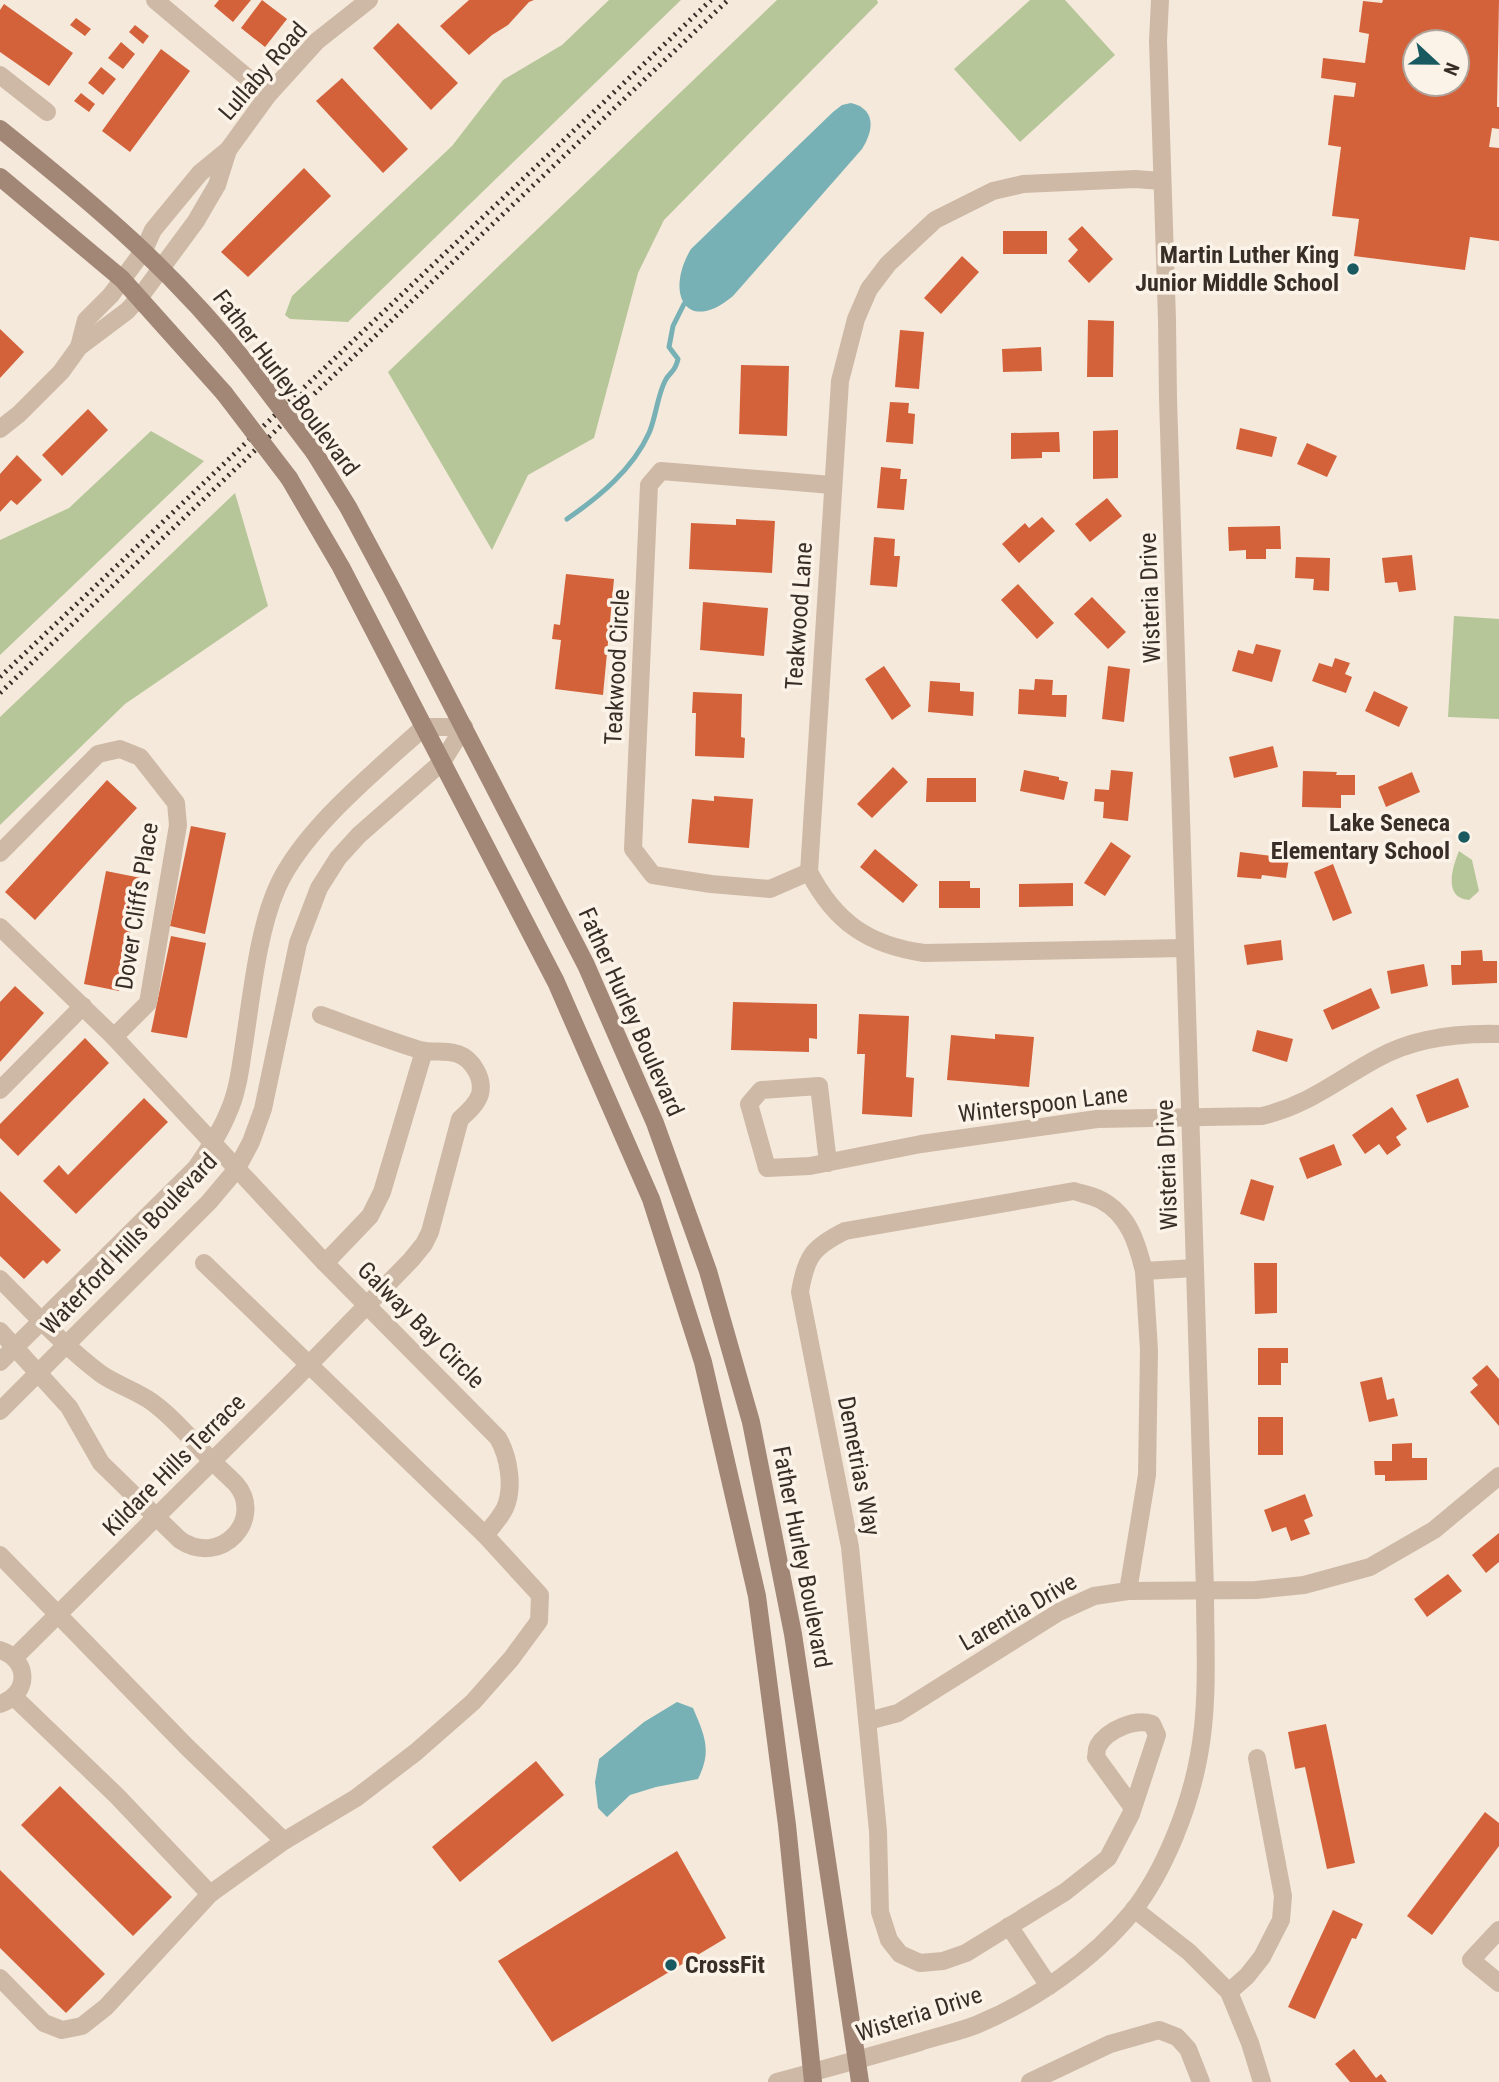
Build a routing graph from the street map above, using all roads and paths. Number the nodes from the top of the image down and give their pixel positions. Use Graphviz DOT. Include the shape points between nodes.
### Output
graph roads {
  1 [pos="155,0"];
  2 [pos="369,0"];
  3 [pos="1160,0"];
  4 [pos="0,75"];
  5 [pos="268,95"];
  6 [pos="47,112"];
  7 [pos="0,129"];
  8 [pos="228,150"];
  9 [pos="0,177"];
  10 [pos="1163,181"];
  11 [pos="144,250"];
  12 [pos="163,269"];
  13 [pos="122,279"];
  14 [pos="140,297"];
  15 [pos="79,347"];
  16 [pos="0,429"];
  17 [pos="832,485"];
  18 [pos="424,727"];
  19 [pos="464,727"];
  20 [pos="442,762"];
  21 [pos="0,853"];
  22 [pos="808,872"];
  23 [pos="0,927"];
  24 [pos="1185,948"];
  25 [pos="83,1006"];
  26 [pos="321,1016"];
  27 [pos="1499,1034"];
  28 [pos="114,1037"];
  29 [pos="424,1051"];
  30 [pos="0,1090"];
  31 [pos="1190,1116"];
  32 [pos="213,1144"];
  33 [pos="828,1163"];
  34 [pos="236,1170"];
  35 [pos="204,1262"];
  36 [pos="325,1264"];
  37 [pos="1195,1268"];
  38 [pos="1144,1271"];
  39 [pos="0,1279"];
  40 [pos="366,1306"];
  41 [pos="41,1320"];
  42 [pos="0,1331"];
  43 [pos="67,1343"];
  44 [pos="15,1346"];
  45 [pos="0,1362"];
  46 [pos="309,1364"];
  47 [pos="39,1372"];
  48 [pos="0,1411"];
  49 [pos="212,1461"];
  50 [pos="1499,1476"];
  51 [pos="156,1517"];
  52 [pos="485,1535"];
  53 [pos="0,1555"];
  54 [pos="1128,1591"];
  55 [pos="1205,1591"];
  56 [pos="59,1615"];
  57 [pos="7,1654"];
  58 [pos="7,1700"];
  59 [pos="868,1721"];
  60 [pos="1257,1758"];
  61 [pos="1133,1808"];
  62 [pos="284,1841"];
  63 [pos="210,1894"];
  64 [pos="1134,1909"];
  65 [pos="1009,1926"];
  66 [pos="1499,1930"];
  67 [pos="0,1978"];
  68 [pos="1499,1983"];
  69 [pos="1049,1986"];
  70 [pos="1229,1992"];
  71 [pos="856,2060"];
  72 [pos="813,2077"];
  73 [pos="777,2082"];
  74 [pos="860,2082"];
  75 [pos="1030,2082"];
  76 [pos="1201,2082"];
  77 [pos="1262,2082"];
  1 -- 5 [label="street"];
  2 -- 5 [label="street, Lullaby Road" via="317,41"];
  3 -- 10 [label="street, Wisteria Drive"];
  4 -- 6 [label="street"];
  5 -- 8 [label="street, Lullaby Road"];
  7 -- 11 [label="main road, Father Hurley Boulevard"];
  8 -- 11 [label="street, Lullaby Road" via="200,173 153,230"];
  8 -- 12 [label="street, Lullaby Road" via="217,185"];
  9 -- 13 [label="main road"];
  10 -- 17 [label="street, Teakwood Lane" via="1023,184 993,191 934,220 888,264 869,289 856,319 841,381"];
  10 -- 24 [label="street, Wisteria Drive"];
  11 -- 12 [label="main road, Father Hurley Boulevard"];
  11 -- 13 [label="street, Lullaby Road"];
  12 -- 14 [label="street, Lullaby Road"];
  12 -- 19 [label="main road, Father Hurley Boulevard, bridge" via="250,368 314,452 348,507"];
  13 -- 14 [label="main road"];
  13 -- 15 [label="street, Lullaby Road" via="86,320"];
  14 -- 15 [label="street, Lullaby Road"];
  14 -- 18 [label="main road, bridge" via="224,393 289,478"];
  15 -- 16 [label="street" via="61,372"];
  17 -- 22 [label="street, Teakwood Lane"];
  17 -- 22 [label="street, Teakwood Circle" via="661,471 649,485 633,849 653,875 711,884 770,889"];
  18 -- 19 [label="street"];
  18 -- 20 [label="main road"];
  18 -- 32 [label="street, Waterford Hills Boulevard" via="323,822 296,853 276,889 261,943 239,1076"];
  19 -- 20 [label="street, Waterford Hills Boulevard"];
  19 -- 71 [label="main road, Father Hurley Boulevard" via="586,965 655,1123 708,1271 751,1422 793,1634"];
  20 -- 34 [label="street, Waterford Hills Boulevard" via="359,835 319,888 298,943 263,1109"];
  20 -- 72 [label="main road" via="556,982 652,1199 703,1362 757,1597"];
  21 -- 28 [label="street, Dover Cliffs Place" via="98,754 120,749 141,757 176,803 178,825 148,1003"];
  22 -- 24 [label="street" via="820,893 855,929 895,949 924,953"];
  23 -- 25 [label="street, Galway Bay Circle"];
  24 -- 31 [label="street, Wisteria Drive"];
  25 -- 28 [label="street, Galway Bay Circle"];
  25 -- 30 [label="street"];
  26 -- 29 [label="street"];
  27 -- 31 [label="street, Winterspoon Lane" via="1432,1038 1380,1056 1287,1110 1262,1116"];
  28 -- 32 [label="street, Galway Bay Circle"];
  29 -- 36 [label="street" via="382,1192 370,1216"];
  29 -- 40 [label="street, Kildare Hills Terrace" via="460,1055 473,1065 480,1093 460,1119 424,1244"];
  31 -- 33 [label="street, Winterspoon Lane" via="1097,1119 921,1144"];
  31 -- 37 [label="street, Wisteria Drive"];
  32 -- 34 [label="street, Galway Bay Circle"];
  32 -- 41 [label="street, Waterford Hills Boulevard" via="196,1168"];
  33 -- 33 [label="street, Winterspoon Lane" via="767,1168 749,1104 761,1090 819,1086"];
  34 -- 36 [label="street, Galway Bay Circle"];
  34 -- 43 [label="street, Waterford Hills Boulevard"];
  35 -- 46 [label="street"];
  36 -- 40 [label="street, Galway Bay Circle"];
  37 -- 38 [label="street"];
  37 -- 55 [label="street, Wisteria Drive"];
  38 -- 54 [label="street, Demetrias Way" via="1149,1350 1147,1475"];
  38 -- 59 [label="street, Demetrias Way" via="1137,1242 1123,1218 1102,1200 1074,1191 845,1231 820,1243 804,1267 800,1292 850,1547"];
  39 -- 41 [label="street"];
  40 -- 46 [label="street, Kildare Hills Terrace"];
  40 -- 52 [label="street, Galway Bay Circle" via="475,1413 503,1447 508,1498"];
  41 -- 43 [label="street"];
  41 -- 44 [label="street, Waterford Hills Boulevard"];
  42 -- 44 [label="street"];
  43 -- 47 [label="street, Waterford Hills Boulevard"];
  43 -- 49 [label="street" via="101,1374 151,1401"];
  44 -- 45 [label="street, Waterford Hills Boulevard"];
  44 -- 47 [label="street"];
  46 -- 49 [label="street, Kildare Hills Terrace"];
  46 -- 52 [label="street"];
  47 -- 48 [label="street, Waterford Hills Boulevard"];
  47 -- 51 [label="street" via="69,1407 101,1463"];
  49 -- 51 [label="street, Kildare Hills Terrace"];
  49 -- 51 [label="street" via="237,1486 245,1502 244,1520 230,1539 212,1549 190,1547"];
  50 -- 55 [label="street" via="1434,1530 1370,1567 1304,1585"];
  51 -- 56 [label="street, Kildare Hills Terrace"];
  52 -- 62 [label="street" via="540,1595 539,1621 473,1702 416,1752 356,1798"];
  53 -- 56 [label="street"];
  54 -- 55 [label="street, Larentia Drive"];
  54 -- 59 [label="street, Larentia Drive" via="1094,1596 1059,1612 898,1713"];
  55 -- 64 [label="street, Wisteria Drive" via="1206,1700 1199,1756 1162,1864"];
  56 -- 57 [label="street, Kildare Hills Terrace"];
  56 -- 62 [label="street"];
  57 -- 58 [label="street" via="22,1672 22,1681"];
  58 -- 63 [label="street" via="117,1796"];
  59 -- 65 [label="street, Demetrias Way" via="880,1912 889,1940 900,1954 920,1963 943,1961 966,1953"];
  60 -- 70 [label="street" via="1283,1896 1281,1920 1262,1957"];
  61 -- 61 [label="street, Demetrias Way" via="1096,1757 1098,1746 1120,1727 1143,1721 1152,1724 1157,1735"];
  61 -- 65 [label="street, Demetrias Way" via="1108,1858 1065,1892"];
  62 -- 63 [label="street"];
  63 -- 67 [label="street" via="106,2007 82,2026 62,2029 44,2023"];
  64 -- 69 [label="street, Wisteria Drive" via="1106,1940"];
  64 -- 70 [label="street" via="1189,1952"];
  65 -- 69 [label="street"];
  66 -- 68 [label="street" via="1471,1960"];
  69 -- 71 [label="street, Wisteria Drive" via="975,2025"];
  70 -- 77 [label="street"];
  71 -- 72 [label="street, Wisteria Drive"];
  71 -- 74 [label="main road, Father Hurley Boulevard"];
  72 -- 73 [label="street, Wisteria Drive"];
  75 -- 76 [label="street" via="1110,2044 1159,2030 1177,2037 1188,2049"];
}
